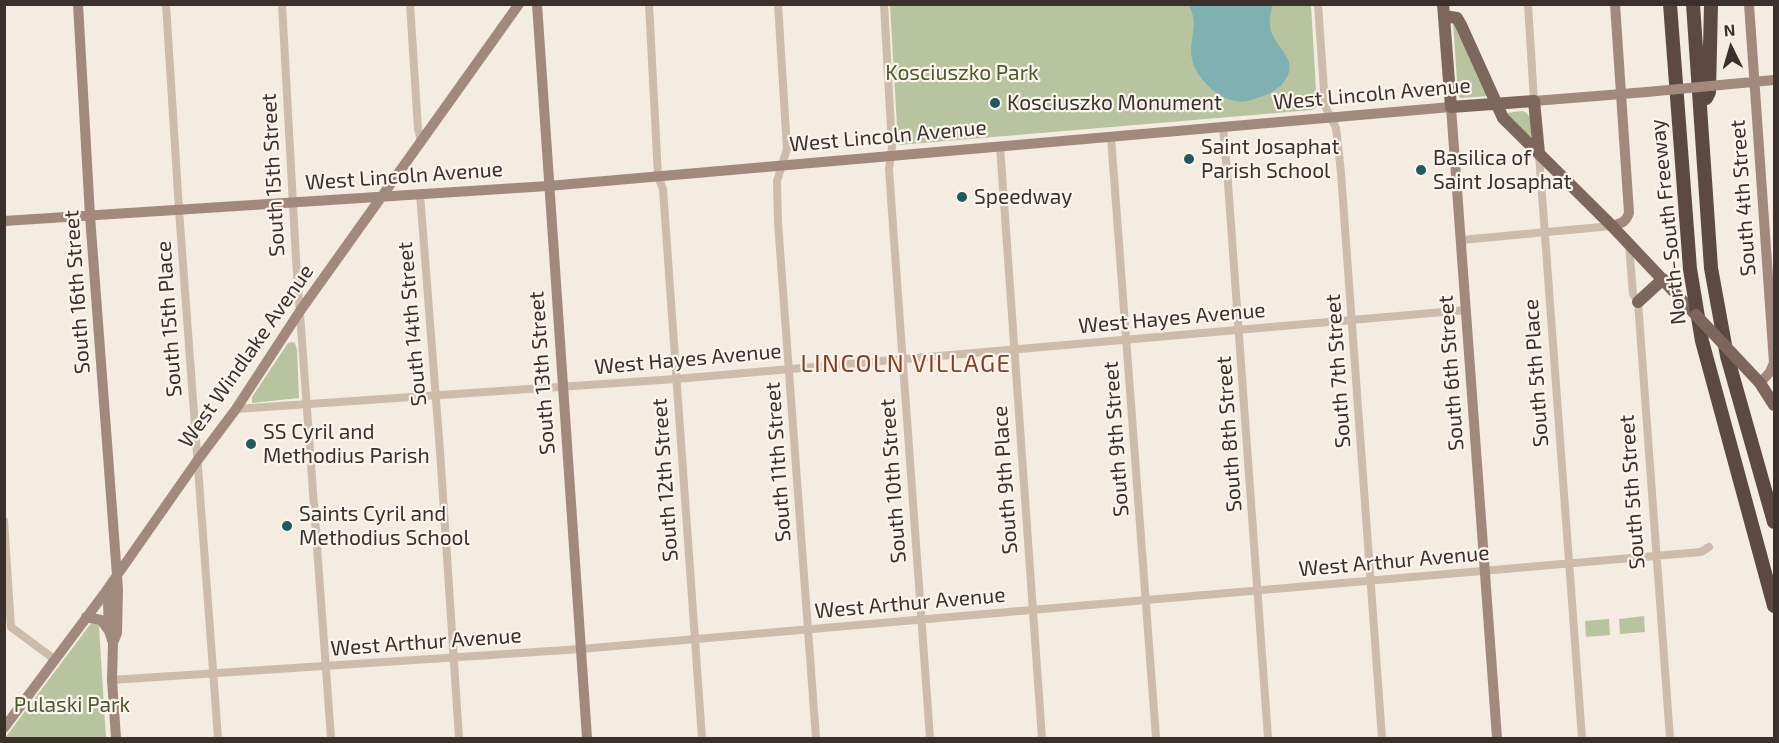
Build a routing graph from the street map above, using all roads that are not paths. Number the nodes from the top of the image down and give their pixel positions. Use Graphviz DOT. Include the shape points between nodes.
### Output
graph roads {
  1 [pos="78,4"];
  2 [pos="166,4"];
  3 [pos="282,4"];
  4 [pos="410,4"];
  5 [pos="519,4"];
  6 [pos="537,4"];
  7 [pos="649,4"];
  8 [pos="778,4"];
  9 [pos="884,4"];
  10 [pos="1318,4"];
  11 [pos="1528,4"];
  12 [pos="1615,4"];
  13 [pos="1661,4"];
  14 [pos="1670,4"];
  15 [pos="1693,4"];
  16 [pos="1711,4"];
  17 [pos="1749,4"];
  18 [pos="1443,10"];
  19 [pos="1774,80"];
  20 [pos="1753,82"];
  21 [pos="1622,94"];
  22 [pos="1534,101"];
  23 [pos="1496,103"];
  24 [pos="1676,103"];
  25 [pos="1450,107"];
  26 [pos="1701,109"];
  27 [pos="1331,118"];
  28 [pos="1222,127"];
  29 [pos="1111,137"];
  30 [pos="421,141"];
  31 [pos="1000,146"];
  32 [pos="1539,153"];
  33 [pos="891,156"];
  34 [pos="783,165"];
  35 [pos="658,176"];
  36 [pos="548,186"];
  37 [pos="420,194"];
  38 [pos="381,197"];
  39 [pos="292,203"];
  40 [pos="179,210"];
  41 [pos="90,216"];
  42 [pos="4,221"];
  43 [pos="1612,226"];
  44 [pos="1545,232"];
  45 [pos="1461,240"];
  46 [pos="1629,243"];
  47 [pos="1662,279"];
  48 [pos="1638,302"];
  49 [pos="1466,310"];
  50 [pos="300,311"];
  51 [pos="1352,320"];
  52 [pos="1239,330"];
  53 [pos="1126,340"];
  54 [pos="1014,350"];
  55 [pos="902,359"];
  56 [pos="789,369"];
  57 [pos="676,379"];
  58 [pos="1760,383"];
  59 [pos="562,387"];
  60 [pos="1774,391"];
  61 [pos="436,396"];
  62 [pos="306,405"];
  63 [pos="1774,405"];
  64 [pos="236,409"];
  65 [pos="197,461"];
  66 [pos="4,521"];
  67 [pos="1774,522"];
  68 [pos="1708,547"];
  69 [pos="1656,556"];
  70 [pos="1570,564"];
  71 [pos="1484,571"];
  72 [pos="116,576"];
  73 [pos="1370,580"];
  74 [pos="1258,590"];
  75 [pos="1146,600"];
  76 [pos="1774,606"];
  77 [pos="1033,610"];
  78 [pos="86,617"];
  79 [pos="921,620"];
  80 [pos="807,630"];
  81 [pos="109,632"];
  82 [pos="695,639"];
  83 [pos="113,643"];
  84 [pos="581,649"];
  85 [pos="54,658"];
  86 [pos="454,658"];
  87 [pos="326,667"];
  88 [pos="214,675"];
  89 [pos="112,680"];
  90 [pos="4,728"];
  91 [pos="116,738"];
  92 [pos="218,738"];
  93 [pos="331,738"];
  94 [pos="459,738"];
  95 [pos="587,738"];
  96 [pos="702,738"];
  97 [pos="816,738"];
  98 [pos="930,738"];
  99 [pos="1042,738"];
  100 [pos="1156,738"];
  101 [pos="1268,738"];
  102 [pos="1382,738"];
  103 [pos="1497,738"];
  104 [pos="1582,738"];
  105 [pos="1670,738"];
  1 -- 41 [label="street, South 16th Street"];
  2 -- 40 [label="street, South 15th Place"];
  3 -- 39 [label="street, South 15th Street"];
  4 -- 30 [label="street"];
  5 -- 30 [label="street, West Windlake Avenue"];
  6 -- 36 [label="street, South 13th Street"];
  7 -- 35 [label="street, South 12th Street"];
  8 -- 34 [label="street, South 11th Street" via="787,149"];
  9 -- 33 [label="street, South 10th Street"];
  10 -- 27 [label="street, South 7th Street" via="1325,106"];
  11 -- 22 [label="street, South 5th Place"];
  12 -- 21 [label="street"];
  13 -- 24 [label="highway"];
  14 -- 24 [label="highway, North-South Freeway"];
  15 -- 26 [label="highway, North-South Freeway"];
  16 -- 26 [label="highway" via="1709,92"];
  17 -- 20 [label="street, South 4th Street"];
  18 -- 23 [label="main road" via="1461,25"];
  18 -- 25 [label="main road, South 6th Street"];
  19 -- 20 [label="street, West Lincoln Avenue"];
  20 -- 21 [label="street, West Lincoln Avenue, bridge"];
  20 -- 58 [label="street, South 4th Street" via="1768,211 1774,363"];
  21 -- 22 [label="street, West Lincoln Avenue"];
  21 -- 43 [label="street" via="1629,213 1622,223"];
  22 -- 23 [label="main road, West Lincoln Avenue"];
  22 -- 32 [label="main road, South 5th Place"];
  23 -- 25 [label="main road, West Lincoln Avenue"];
  23 -- 32 [label="main road" via="1503,118"];
  24 -- 76 [label="highway, North-South Freeway" via="1690,269 1702,341"];
  25 -- 27 [label="street, West Lincoln Avenue"];
  25 -- 45 [label="street, South 6th Street"];
  26 -- 67 [label="highway, North-South Freeway" via="1711,268 1727,356"];
  27 -- 28 [label="street, West Lincoln Avenue"];
  27 -- 51 [label="street, South 7th Street" via="1336,128 1340,165"];
  28 -- 29 [label="street, West Lincoln Avenue"];
  28 -- 52 [label="street, South 8th Street"];
  29 -- 31 [label="street, West Lincoln Avenue"];
  29 -- 53 [label="street, South 9th Street"];
  30 -- 38 [label="street, West Windlake Avenue"];
  31 -- 33 [label="street, West Lincoln Avenue"];
  31 -- 54 [label="street, South 9th Place"];
  32 -- 43 [label="main road"];
  32 -- 44 [label="street, South 5th Place"];
  33 -- 34 [label="street, West Lincoln Avenue"];
  33 -- 55 [label="street, South 10th Street"];
  34 -- 35 [label="street, West Lincoln Avenue"];
  34 -- 56 [label="street, South 11th Street" via="777,181 778,223"];
  35 -- 36 [label="street, West Lincoln Avenue"];
  35 -- 57 [label="street, South 12th Street" via="663,189"];
  36 -- 37 [label="street, West Lincoln Avenue"];
  36 -- 59 [label="street, South 13th Street"];
  37 -- 38 [label="street, West Lincoln Avenue"];
  37 -- 61 [label="street, South 14th Street"];
  38 -- 39 [label="street, West Lincoln Avenue"];
  38 -- 50 [label="street, West Windlake Avenue"];
  39 -- 40 [label="street, West Lincoln Avenue"];
  39 -- 50 [label="street, South 15th Street"];
  40 -- 41 [label="street, West Lincoln Avenue"];
  40 -- 65 [label="street, South 15th Place"];
  41 -- 42 [label="street, West Lincoln Avenue"];
  41 -- 72 [label="street, South 16th Street"];
  43 -- 44 [label="street"];
  43 -- 46 [label="main road"];
  44 -- 45 [label="street"];
  44 -- 70 [label="street, South 5th Place"];
  45 -- 49 [label="street, South 6th Street"];
  46 -- 47 [label="main road"];
  46 -- 48 [label="street, South 5th Street" via="1633,294"];
  47 -- 48 [label="main road"];
  47 -- 58 [label="main road, bridge"];
  48 -- 69 [label="street, South 5th Street"];
  49 -- 51 [label="street, West Hayes Avenue"];
  49 -- 71 [label="street, South 6th Street"];
  50 -- 62 [label="street, South 15th Street"];
  50 -- 64 [label="street, West Windlake Avenue"];
  51 -- 52 [label="street, West Hayes Avenue"];
  51 -- 73 [label="street, South 7th Street"];
  52 -- 53 [label="street, West Hayes Avenue"];
  52 -- 74 [label="street, South 8th Street"];
  53 -- 54 [label="street, West Hayes Avenue"];
  53 -- 75 [label="street, South 9th Street"];
  54 -- 55 [label="street, West Hayes Avenue"];
  54 -- 77 [label="street, South 9th Place"];
  55 -- 56 [label="street, West Hayes Avenue"];
  55 -- 79 [label="street, South 10th Street"];
  56 -- 57 [label="street, West Hayes Avenue"];
  56 -- 80 [label="street, South 11th Street"];
  57 -- 59 [label="street, West Hayes Avenue"];
  57 -- 82 [label="street, South 12th Street"];
  58 -- 60 [label="main road"];
  58 -- 63 [label="main road"];
  59 -- 61 [label="street, West Hayes Avenue"];
  59 -- 84 [label="street, South 13th Street"];
  61 -- 62 [label="street, West Hayes Avenue"];
  61 -- 86 [label="street, South 14th Street"];
  62 -- 64 [label="street, West Hayes Avenue"];
  62 -- 87 [label="street, South 15th Street"];
  64 -- 65 [label="street, West Windlake Avenue"];
  65 -- 72 [label="street, West Windlake Avenue"];
  65 -- 88 [label="street, South 15th Place"];
  66 -- 85 [label="street" via="11,627"];
  68 -- 69 [label="street, West Arthur Avenue" via="1701,552"];
  69 -- 70 [label="street, West Arthur Avenue"];
  69 -- 105 [label="street, South 5th Street"];
  70 -- 71 [label="street, West Arthur Avenue"];
  70 -- 104 [label="street, South 5th Place"];
  71 -- 73 [label="street, West Arthur Avenue"];
  71 -- 103 [label="street, South 6th Street"];
  72 -- 78 [label="street, West Windlake Avenue"];
  72 -- 81 [label="street, South 16th Street" via="108,597"];
  72 -- 83 [label="street, South 16th Street" via="117,633"];
  73 -- 74 [label="street, West Arthur Avenue"];
  73 -- 102 [label="street, South 7th Street"];
  74 -- 75 [label="street, West Arthur Avenue"];
  74 -- 101 [label="street, South 8th Street"];
  75 -- 77 [label="street, West Arthur Avenue"];
  75 -- 100 [label="street, South 9th Street"];
  77 -- 79 [label="street, West Arthur Avenue"];
  77 -- 99 [label="street, South 9th Place"];
  78 -- 81 [label="street" via="100,620"];
  78 -- 85 [label="street, West Windlake Avenue"];
  79 -- 80 [label="street, West Arthur Avenue"];
  79 -- 98 [label="street, South 10th Street"];
  80 -- 82 [label="street, West Arthur Avenue"];
  80 -- 97 [label="street, South 11th Street"];
  81 -- 83 [label="street, South 16th Street"];
  82 -- 84 [label="street, West Arthur Avenue"];
  82 -- 96 [label="street, South 12th Street"];
  83 -- 89 [label="street, South 16th Street"];
  84 -- 86 [label="street, West Arthur Avenue"];
  84 -- 95 [label="street, South 13th Street"];
  85 -- 90 [label="street, West Windlake Avenue"];
  86 -- 87 [label="street, West Arthur Avenue"];
  86 -- 94 [label="street, South 14th Street"];
  87 -- 88 [label="street, West Arthur Avenue"];
  87 -- 93 [label="street, South 15th Street"];
  88 -- 89 [label="street, West Arthur Avenue"];
  88 -- 92 [label="street, South 15th Place"];
  89 -- 91 [label="street, South 16th Street"];
}
